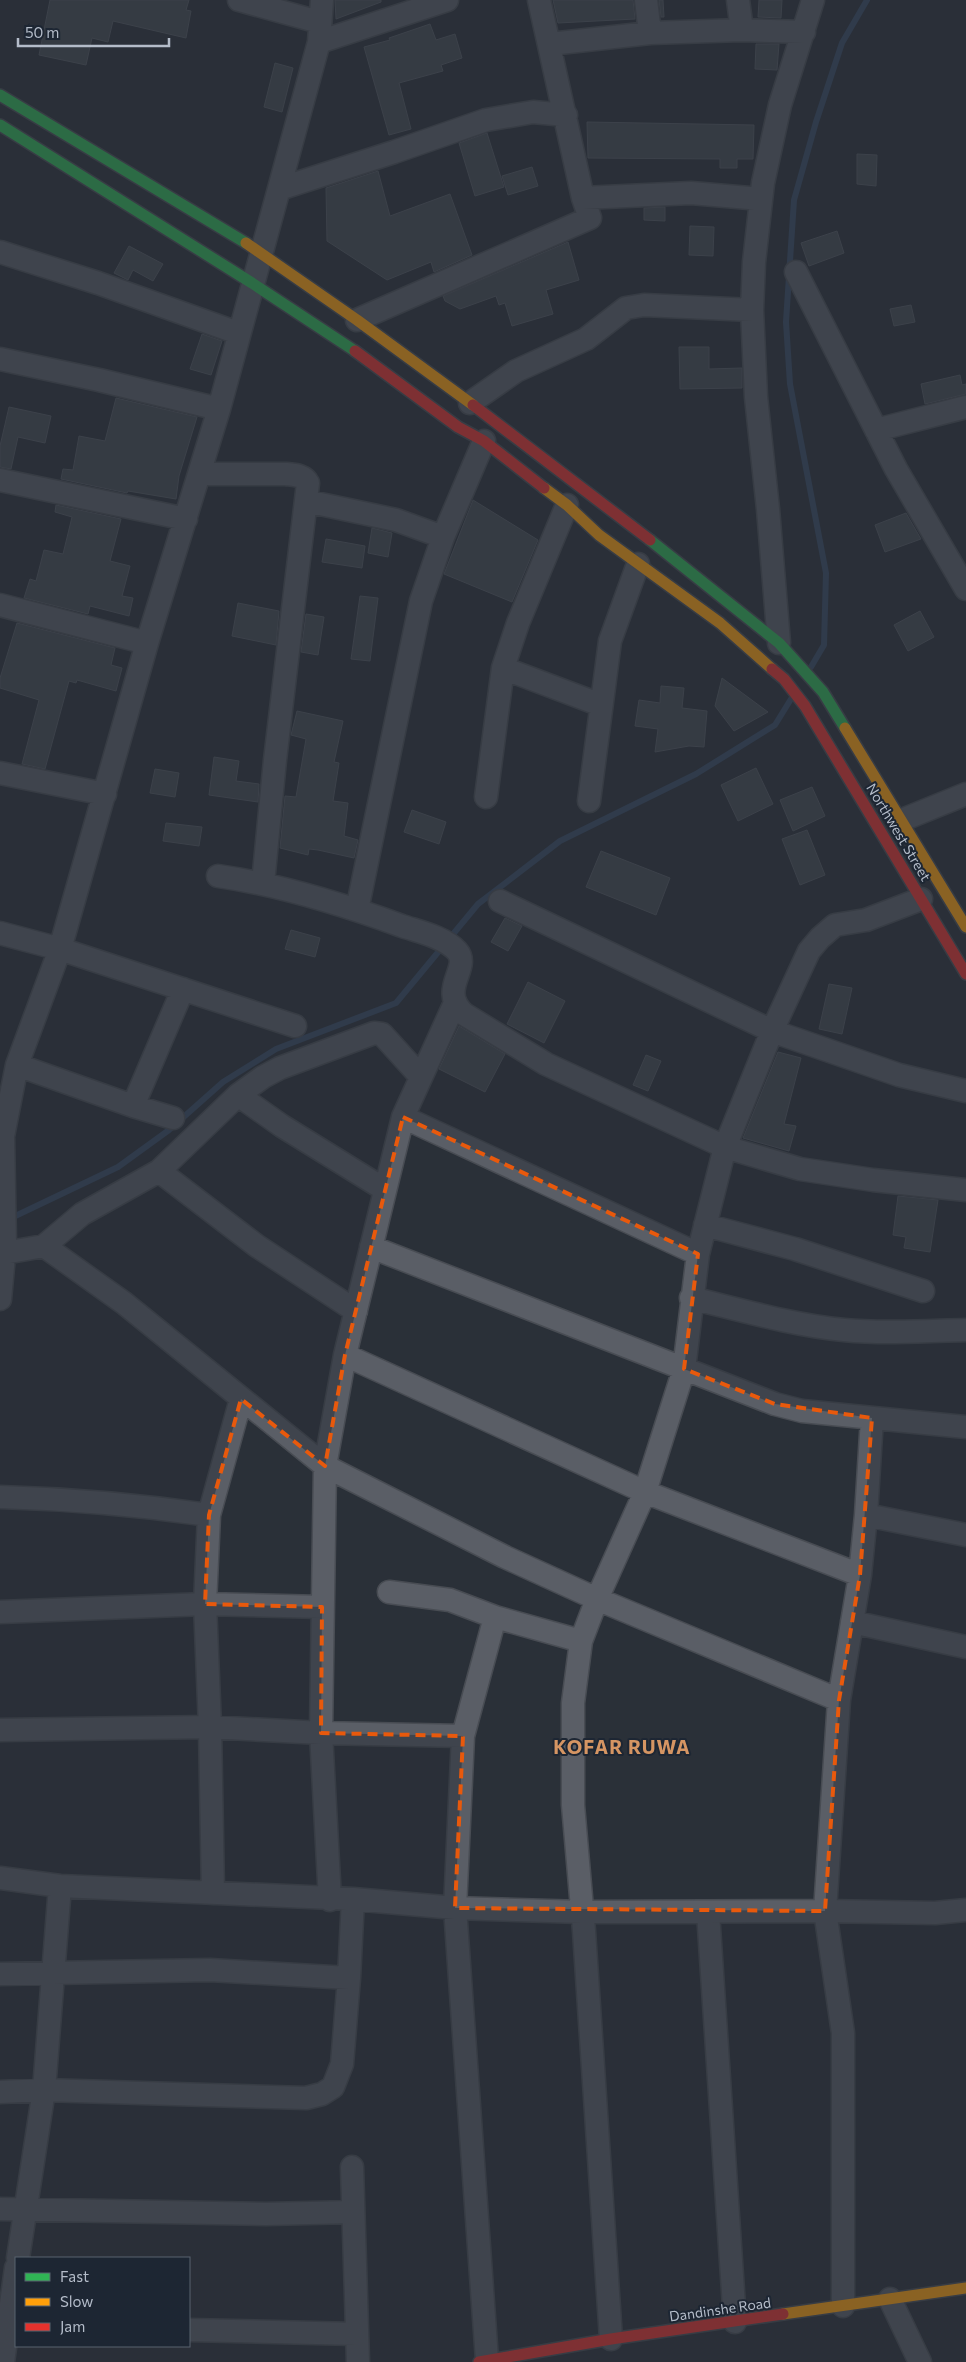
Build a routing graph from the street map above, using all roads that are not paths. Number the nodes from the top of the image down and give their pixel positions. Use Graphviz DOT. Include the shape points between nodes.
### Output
graph roads {
  1 [pos="239,0"];
  2 [pos="322,0"];
  3 [pos="447,0"];
  4 [pos="539,0"];
  5 [pos="646,0"];
  6 [pos="738,0"];
  7 [pos="813,0"];
  8 [pos="742,30"];
  9 [pos="319,32"];
  10 [pos="804,32"];
  11 [pos="650,33"];
  12 [pos="550,44"];
  13 [pos="0,95"];
  14 [pos="566,115"];
  15 [pos="0,125"];
  16 [pos="278,189"];
  17 [pos="583,198"];
  18 [pos="761,199"];
  19 [pos="0,252"];
  20 [pos="262,253"];
  21 [pos="796,272"];
  22 [pos="252,283"];
  23 [pos="752,310"];
  24 [pos="357,320"];
  25 [pos="238,332"];
  26 [pos="0,359"];
  27 [pos="470,403"];
  28 [pos="966,406"];
  29 [pos="219,409"];
  30 [pos="876,430"];
  31 [pos="484,441"];
  32 [pos="200,474"];
  33 [pos="0,480"];
  34 [pos="306,501"];
  35 [pos="566,505"];
  36 [pos="186,519"];
  37 [pos="443,537"];
  38 [pos="638,564"];
  39 [pos="966,590"];
  40 [pos="0,605"];
  41 [pos="147,642"];
  42 [pos="779,644"];
  43 [pos="503,668"];
  44 [pos="601,704"];
  45 [pos="0,772"];
  46 [pos="105,794"];
  47 [pos="966,794"];
  48 [pos="486,797"];
  49 [pos="589,801"];
  50 [pos="902,820"];
  51 [pos="218,876"];
  52 [pos="263,883"];
  53 [pos="921,899"];
  54 [pos="500,901"];
  55 [pos="357,910"];
  56 [pos="966,927"];
  57 [pos="0,933"];
  58 [pos="60,949"];
  59 [pos="966,974"];
  60 [pos="183,989"];
  61 [pos="454,1005"];
  62 [pos="295,1026"];
  63 [pos="772,1031"];
  64 [pos="17,1065"];
  65 [pos="421,1077"];
  66 [pos="966,1091"];
  67 [pos="238,1095"];
  68 [pos="133,1106"];
  69 [pos="402,1117"];
  70 [pos="173,1118"];
  71 [pos="725,1147"];
  72 [pos="159,1171"];
  73 [pos="384,1189"];
  74 [pos="966,1190"];
  75 [pos="2,1207"];
  76 [pos="705,1225"];
  77 [pos="44,1246"];
  78 [pos="371,1247"];
  79 [pos="698,1254"];
  80 [pos="3,1258"];
  81 [pos="923,1291"];
  82 [pos="691,1298"];
  83 [pos="0,1299"];
  84 [pos="356,1311"];
  85 [pos="966,1330"];
  86 [pos="345,1355"];
  87 [pos="684,1369"];
  88 [pos="241,1398"];
  89 [pos="872,1418"];
  90 [pos="966,1427"];
  91 [pos="326,1466"];
  92 [pos="645,1492"];
  93 [pos="0,1497"];
  94 [pos="209,1515"];
  95 [pos="866,1515"];
  96 [pos="966,1535"];
  97 [pos="860,1575"];
  98 [pos="389,1592"];
  99 [pos="597,1599"];
  100 [pos="205,1604"];
  101 [pos="322,1607"];
  102 [pos="0,1612"];
  103 [pos="495,1617"];
  104 [pos="852,1622"];
  105 [pos="581,1641"];
  106 [pos="966,1647"];
  107 [pos="839,1700"];
  108 [pos="210,1727"];
  109 [pos="0,1730"];
  110 [pos="321,1733"];
  111 [pos="463,1736"];
  112 [pos="0,1878"];
  113 [pos="60,1886"];
  114 [pos="213,1892"];
  115 [pos="353,1899"];
  116 [pos="330,1900"];
  117 [pos="455,1908"];
  118 [pos="966,1910"];
  119 [pos="825,1911"];
  120 [pos="582,1912"];
  121 [pos="708,1912"];
  122 [pos="55,1972"];
  123 [pos="0,1974"];
  124 [pos="349,1978"];
  125 [pos="44,2090"];
  126 [pos="0,2092"];
  127 [pos="352,2167"];
  128 [pos="0,2209"];
  129 [pos="26,2209"];
  130 [pos="353,2212"];
  131 [pos="18,2257"];
  132 [pos="15,2275"];
  133 [pos="966,2288"];
  134 [pos="890,2299"];
  135 [pos="843,2306"];
  136 [pos="735,2322"];
  137 [pos="190,2330"];
  138 [pos="7,2332"];
  139 [pos="356,2334"];
  140 [pos="611,2339"];
  141 [pos="483,2361"];
  142 [pos="3,2362"];
  143 [pos="358,2362"];
  144 [pos="920,2362"];
  1 -- 9 [label="street"];
  2 -- 9 [label="street"];
  3 -- 9 [label="street"];
  4 -- 12 [label="street"];
  5 -- 11 [label="street"];
  6 -- 8 [label="street"];
  7 -- 10 [label="street"];
  8 -- 10 [label="street"];
  8 -- 11 [label="street"];
  9 -- 16 [label="street"];
  10 -- 18 [label="street" via="780,105"];
  11 -- 12 [label="street"];
  12 -- 14 [label="street"];
  13 -- 20 [label="main road, Northwest Street"];
  14 -- 16 [label="street" via="533,112 486,120"];
  14 -- 17 [label="street"];
  15 -- 22 [label="main road, Northwest Street"];
  16 -- 20 [label="street"];
  17 -- 18 [label="street" via="691,193"];
  17 -- 24 [label="street" via="590,218"];
  18 -- 23 [label="street"];
  19 -- 25 [label="street"];
  20 -- 22 [label="street"];
  20 -- 24 [label="main road, Northwest Street"];
  21 -- 30 [label="street"];
  22 -- 25 [label="street"];
  22 -- 31 [label="main road, Northwest Street" via="365,358 458,427"];
  23 -- 27 [label="street" via="644,305 626,308 586,339 516,371"];
  23 -- 42 [label="street" via="756,397"];
  24 -- 27 [label="main road, Northwest Street"];
  25 -- 29 [label="street"];
  26 -- 29 [label="street"];
  27 -- 42 [label="main road, Northwest Street" via="713,589"];
  28 -- 30 [label="street"];
  29 -- 32 [label="street"];
  30 -- 39 [label="street"];
  31 -- 35 [label="main road, Northwest Street"];
  31 -- 37 [label="street"];
  32 -- 34 [label="street" via="298,475 308,483"];
  32 -- 36 [label="street"];
  33 -- 36 [label="street"];
  34 -- 37 [label="street" via="396,520"];
  34 -- 52 [label="street"];
  35 -- 38 [label="main road, Northwest Street"];
  35 -- 43 [label="street"];
  36 -- 41 [label="street"];
  37 -- 55 [label="street" via="421,602"];
  38 -- 44 [label="street" via="610,641"];
  38 -- 53 [label="main road, Northwest Street" via="720,623 784,679 805,706"];
  40 -- 41 [label="street"];
  41 -- 46 [label="street"];
  42 -- 50 [label="main road, Northwest Street" via="823,692"];
  43 -- 44 [label="street"];
  43 -- 48 [label="street"];
  44 -- 49 [label="street"];
  45 -- 46 [label="street"];
  46 -- 58 [label="street"];
  47 -- 50 [label="street"];
  50 -- 56 [label="main road, Northwest Street"];
  51 -- 52 [label="street"];
  52 -- 55 [label="street"];
  53 -- 59 [label="main road, Northwest Street"];
  53 -- 63 [label="street" via="866,920 835,925 820,938 810,951"];
  54 -- 63 [label="street"];
  55 -- 61 [label="street" via="447,944 461,961 452,994"];
  57 -- 58 [label="street"];
  58 -- 60 [label="street"];
  58 -- 64 [label="street"];
  60 -- 62 [label="street"];
  60 -- 68 [label="street"];
  61 -- 65 [label="street"];
  61 -- 71 [label="street" via="546,1064"];
  63 -- 66 [label="street" via="899,1076"];
  63 -- 71 [label="street"];
  64 -- 68 [label="street"];
  64 -- 75 [label="street" via="3,1136"];
  65 -- 67 [label="street" via="382,1034 374,1034 280,1068"];
  65 -- 69 [label="street"];
  67 -- 72 [label="street"];
  67 -- 73 [label="street"];
  68 -- 70 [label="street"];
  69 -- 73 [label="street"];
  69 -- 79 [label="street"];
  71 -- 74 [label="street" via="800,1168"];
  71 -- 76 [label="street"];
  72 -- 77 [label="street" via="82,1214"];
  72 -- 84 [label="street" via="257,1246"];
  73 -- 78 [label="street"];
  75 -- 80 [label="street"];
  76 -- 79 [label="street"];
  76 -- 81 [label="street" via="795,1249"];
  77 -- 80 [label="street"];
  77 -- 88 [label="street" via="124,1303"];
  78 -- 84 [label="street"];
  78 -- 87 [label="street"];
  79 -- 82 [label="street"];
  80 -- 83 [label="street"];
  82 -- 85 [label="street" via="764,1316 843,1330"];
  82 -- 87 [label="street"];
  84 -- 86 [label="street"];
  86 -- 91 [label="street"];
  86 -- 92 [label="street"];
  87 -- 89 [label="street" via="775,1404 802,1411"];
  87 -- 92 [label="street"];
  88 -- 91 [label="street"];
  88 -- 94 [label="street"];
  89 -- 90 [label="street"];
  89 -- 95 [label="street"];
  91 -- 99 [label="street" via="505,1557"];
  91 -- 101 [label="street"];
  92 -- 97 [label="street"];
  92 -- 99 [label="street"];
  93 -- 94 [label="street" via="91,1500"];
  94 -- 100 [label="street"];
  95 -- 96 [label="street"];
  95 -- 97 [label="street"];
  97 -- 104 [label="street"];
  98 -- 103 [label="street" via="450,1600"];
  99 -- 105 [label="street"];
  99 -- 107 [label="street"];
  100 -- 101 [label="street"];
  100 -- 102 [label="street"];
  100 -- 108 [label="street"];
  101 -- 110 [label="street"];
  103 -- 105 [label="street"];
  103 -- 111 [label="street"];
  104 -- 106 [label="street"];
  104 -- 107 [label="street"];
  105 -- 120 [label="street" via="573,1703 573,1744"];
  107 -- 119 [label="street"];
  108 -- 109 [label="street"];
  108 -- 110 [label="street"];
  108 -- 114 [label="street"];
  110 -- 111 [label="street"];
  110 -- 116 [label="street"];
  111 -- 117 [label="street"];
  112 -- 113 [label="street"];
  113 -- 114 [label="street"];
  113 -- 122 [label="street"];
  114 -- 116 [label="street"];
  115 -- 116 [label="street"];
  115 -- 117 [label="street"];
  115 -- 124 [label="street"];
  117 -- 120 [label="street"];
  117 -- 141 [label="street"];
  118 -- 119 [label="street" via="935,1913"];
  119 -- 121 [label="street"];
  119 -- 135 [label="street" via="842,2033"];
  120 -- 121 [label="street"];
  120 -- 140 [label="street"];
  121 -- 136 [label="street"];
  122 -- 123 [label="street"];
  122 -- 124 [label="street" via="210,1970"];
  122 -- 125 [label="street"];
  124 -- 125 [label="street" via="342,2064 333,2087 322,2094 306,2098"];
  125 -- 126 [label="street"];
  125 -- 129 [label="street"];
  127 -- 130 [label="street"];
  128 -- 129 [label="street"];
  129 -- 130 [label="street" via="266,2214"];
  129 -- 131 [label="street"];
  130 -- 139 [label="street"];
  132 -- 138 [label="street"];
  133 -- 134 [label="main road, Dandinshe Road"];
  134 -- 135 [label="main road, Dandinshe Road"];
  134 -- 144 [label="street"];
  135 -- 136 [label="main road, Dandinshe Road"];
  136 -- 140 [label="main road, Dandinshe Road"];
  137 -- 139 [label="street"];
  138 -- 142 [label="street"];
  139 -- 143 [label="street"];
  140 -- 141 [label="main road, Dandinshe Road"];
}
